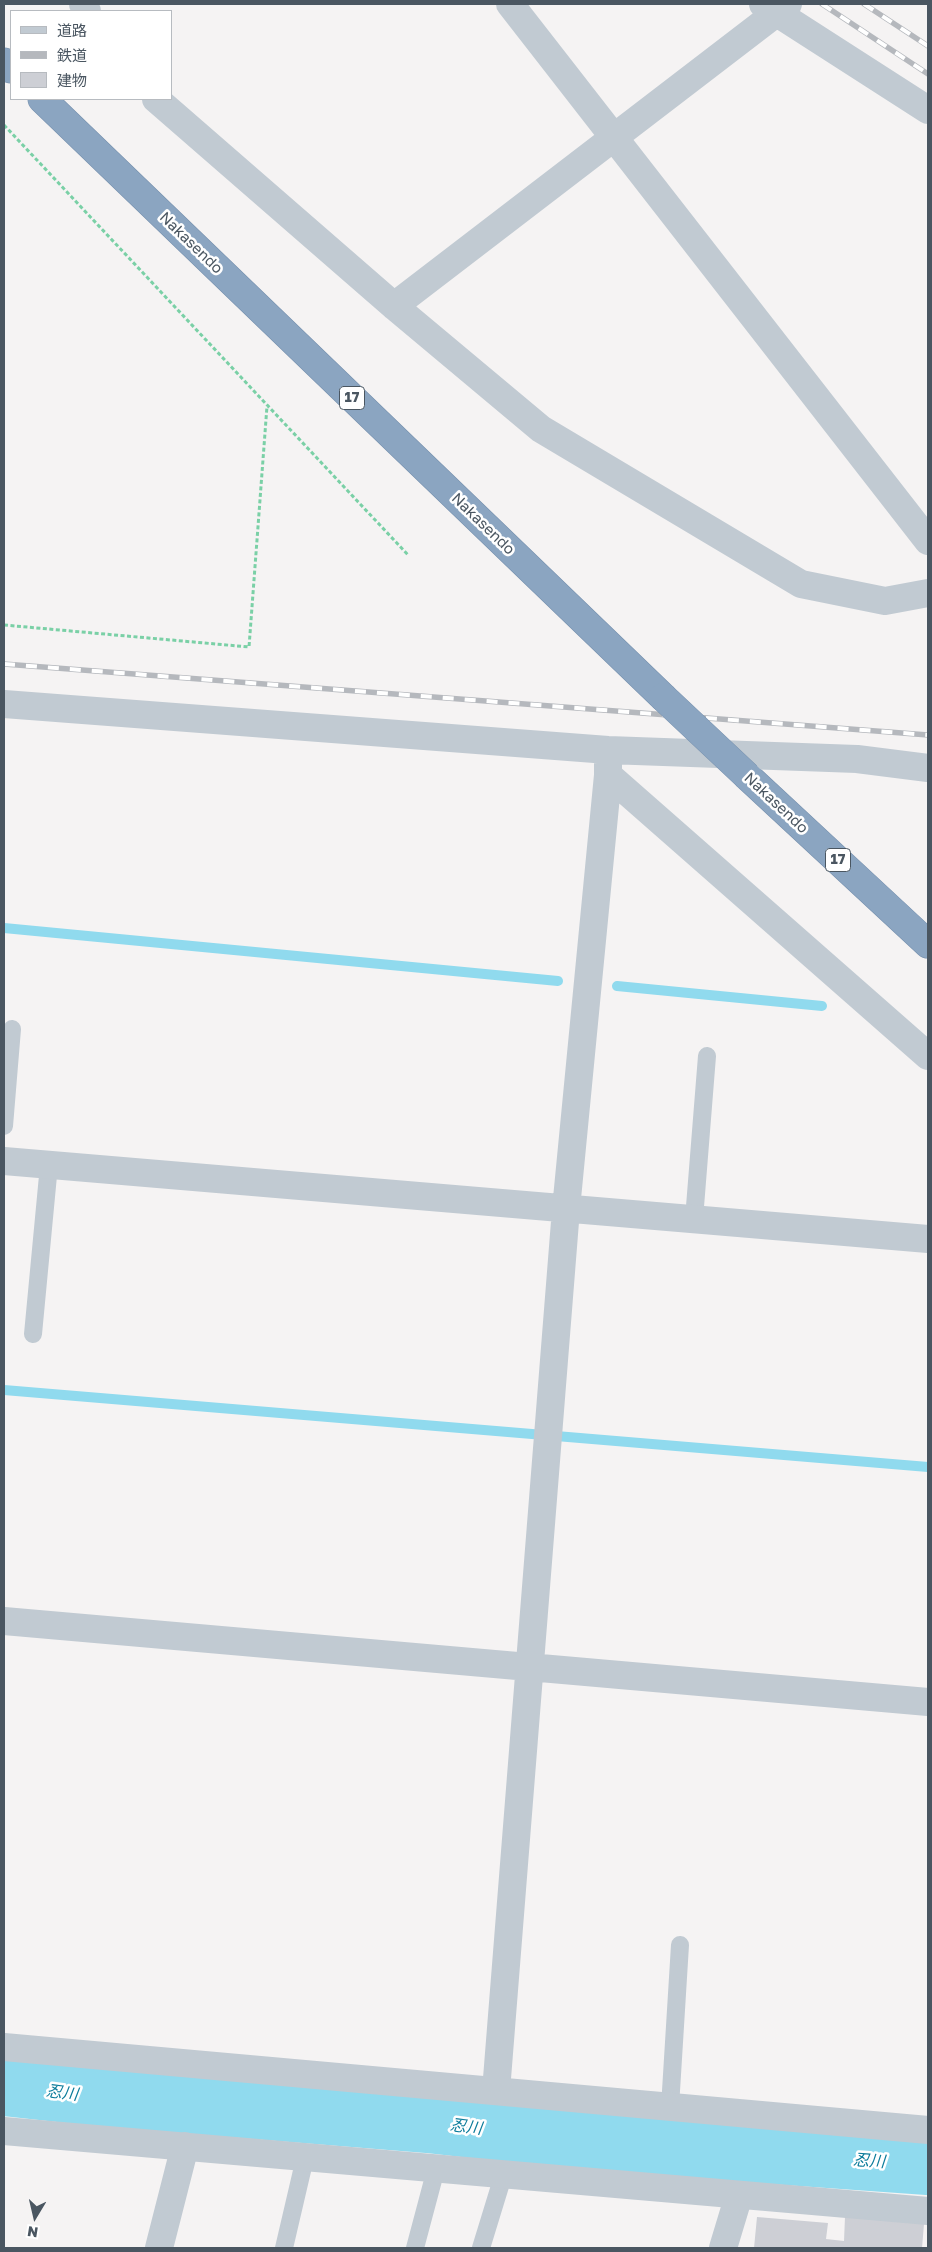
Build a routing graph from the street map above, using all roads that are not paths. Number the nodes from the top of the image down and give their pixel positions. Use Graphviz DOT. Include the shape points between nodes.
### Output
graph roads {
  1 [pos="510,4"];
  2 [pos="776,7"];
  3 [pos="43,100"];
  4 [pos="157,100"];
  5 [pos="928,110"];
  6 [pos="615,138"];
  7 [pos="394,306"];
  8 [pos="928,541"];
  9 [pos="928,593"];
  10 [pos="4,704"];
  11 [pos="608,762"];
  12 [pos="928,768"];
  13 [pos="928,944"];
  14 [pos="12,1029"];
  15 [pos="707,1056"];
  16 [pos="928,1056"];
  17 [pos="4,1126"];
  18 [pos="4,1161"];
  19 [pos="49,1165"];
  20 [pos="566,1209"];
  21 [pos="694,1219"];
  22 [pos="928,1239"];
  23 [pos="32,1334"];
  24 [pos="4,1621"];
  25 [pos="530,1668"];
  26 [pos="928,1702"];
  27 [pos="680,1945"];
  28 [pos="4,2047"];
  29 [pos="496,2091"];
  30 [pos="670,2107"];
  31 [pos="928,2130"];
  32 [pos="4,2132"];
  33 [pos="185,2146"];
  34 [pos="305,2158"];
  35 [pos="436,2169"];
  36 [pos="504,2173"];
  37 [pos="739,2195"];
  38 [pos="928,2211"];
  39 [pos="160,2248"];
  40 [pos="284,2248"];
  41 [pos="415,2248"];
  42 [pos="481,2248"];
  43 [pos="723,2248"];
  1 -- 6 [label="street"];
  2 -- 5 [label="street"];
  2 -- 6 [label="street"];
  3 -- 13 [label="highway, Nakasendo / 17, bridge" via="663,697"];
  4 -- 7 [label="street"];
  6 -- 7 [label="street"];
  6 -- 8 [label="street"];
  7 -- 9 [label="street" via="541,429 801,584 885,601"];
  10 -- 11 [label="street"];
  11 -- 12 [label="street" via="856,759"];
  11 -- 16 [label="street"];
  11 -- 20 [label="street"];
  14 -- 17 [label="lane"];
  15 -- 21 [label="lane"];
  18 -- 19 [label="street"];
  19 -- 20 [label="street"];
  19 -- 23 [label="lane"];
  20 -- 21 [label="street"];
  20 -- 25 [label="street"];
  21 -- 22 [label="street"];
  24 -- 25 [label="street"];
  25 -- 26 [label="street"];
  25 -- 29 [label="street"];
  27 -- 30 [label="lane"];
  28 -- 29 [label="street"];
  29 -- 30 [label="street"];
  30 -- 31 [label="street"];
  32 -- 33 [label="street"];
  33 -- 34 [label="street"];
  33 -- 39 [label="street"];
  34 -- 35 [label="street"];
  34 -- 40 [label="lane"];
  35 -- 36 [label="street"];
  35 -- 41 [label="lane"];
  36 -- 37 [label="street"];
  36 -- 42 [label="lane"];
  37 -- 38 [label="street"];
  37 -- 43 [label="street"];
}
